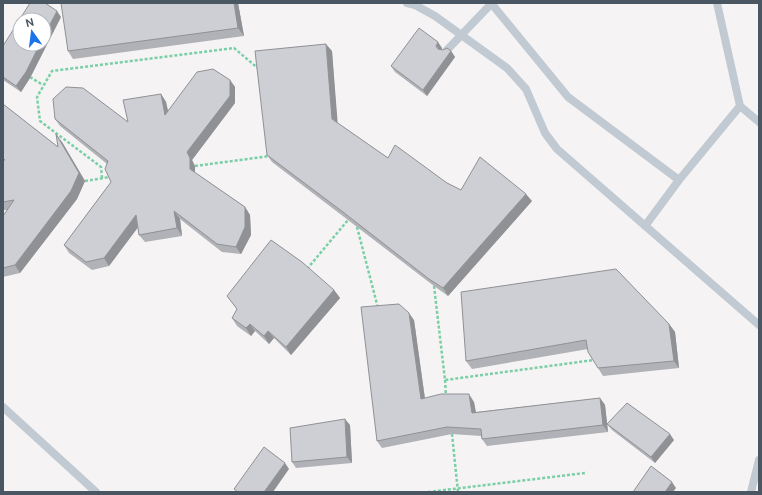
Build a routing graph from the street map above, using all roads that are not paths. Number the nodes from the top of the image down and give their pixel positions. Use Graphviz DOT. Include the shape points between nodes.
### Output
graph roads {
  1 [pos="408,3"];
  2 [pos="491,3"];
  3 [pos="717,3"];
  4 [pos="461,35"];
  5 [pos="446,51"];
  6 [pos="740,106"];
  7 [pos="759,122"];
  8 [pos="679,180"];
  9 [pos="645,226"];
  10 [pos="759,325"];
  11 [pos="3,407"];
  12 [pos="759,460"];
  13 [pos="96,492"];
  14 [pos="751,492"];
  1 -- 4 [label="lane" via="435,16"];
  2 -- 4 [label="lane"];
  2 -- 8 [label="lane" via="568,97"];
  3 -- 6 [label="lane"];
  4 -- 5 [label="lane"];
  4 -- 9 [label="lane" via="507,68 526,89 545,133 557,149"];
  6 -- 7 [label="lane"];
  6 -- 8 [label="lane"];
  8 -- 9 [label="lane"];
  9 -- 10 [label="lane"];
  11 -- 13 [label="lane"];
  12 -- 14 [label="lane"];
}
